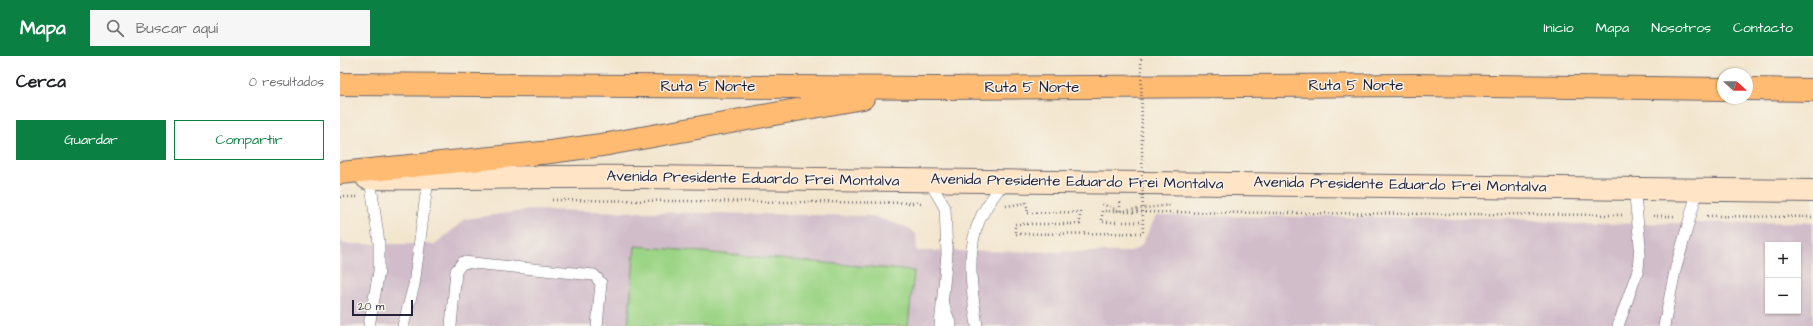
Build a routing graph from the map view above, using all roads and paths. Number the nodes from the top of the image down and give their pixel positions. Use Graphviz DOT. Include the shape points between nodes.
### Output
graph roads {
  1 [pos="1141,56"];
  2 [pos="340,84"];
  3 [pos="934,88"];
  4 [pos="1717,89"];
  5 [pos="1753,89"];
  6 [pos="1813,90"];
  7 [pos="340,174"];
  8 [pos="340,177"];
  9 [pos="428,179"];
  10 [pos="928,179"];
  11 [pos="1005,180"];
  12 [pos="1634,187"];
  13 [pos="372,188"];
  14 [pos="1698,189"];
  15 [pos="1813,191"];
  16 [pos="340,197"];
  17 [pos="551,200"];
  18 [pos="943,203"];
  19 [pos="990,203"];
  20 [pos="1034,203"];
  21 [pos="1096,204"];
  22 [pos="1120,211"];
  23 [pos="1028,213"];
  24 [pos="1637,216"];
  25 [pos="1690,216"];
  26 [pos="1813,217"];
  27 [pos="1142,222"];
  28 [pos="943,302"];
  29 [pos="369,325"];
  30 [pos="403,326"];
  31 [pos="451,326"];
  32 [pos="597,326"];
  33 [pos="940,326"];
  34 [pos="951,326"];
  35 [pos="977,326"];
  36 [pos="1618,326"];
  37 [pos="1664,326"];
  1 -- 27 [label="path, bridge"];
  2 -- 3 [label="highway, Ruta 5 Norte"];
  3 -- 4 [label="highway, Ruta 5 Norte" via="1413,84"];
  3 -- 7 [label="highway" via="838,102 608,144"];
  5 -- 6 [label="highway"];
  8 -- 13 [label="main road, Avenida Presidente Eduardo Frei Montalva"];
  9 -- 10 [label="main road, Avenida Presidente Eduardo Frei Montalva" via="575,176"];
  9 -- 13 [label="main road, Avenida Presidente Eduardo Frei Montalva"];
  9 -- 30 [label="lane" via="414,285"];
  10 -- 11 [label="main road, Avenida Presidente Eduardo Frei Montalva"];
  10 -- 18 [label="lane"];
  11 -- 12 [label="main road, Avenida Presidente Eduardo Frei Montalva"];
  11 -- 19 [label="lane"];
  12 -- 14 [label="main road, Avenida Presidente Eduardo Frei Montalva"];
  12 -- 24 [label="lane"];
  13 -- 16 [label="path"];
  13 -- 29 [label="lane" via="379,243 379,272"];
  14 -- 15 [label="main road, Avenida Presidente Eduardo Frei Montalva"];
  14 -- 25 [label="lane"];
  17 -- 18 [label="path"];
  18 -- 28 [label="lane" via="947,254"];
  19 -- 20 [label="path"];
  19 -- 35 [label="lane" via="980,219 973,241 971,281"];
  21 -- 22 [label="path" via="1104,204"];
  22 -- 24 [label="path"];
  22 -- 27 [label="path" via="1102,211 1102,222"];
  23 -- 27 [label="path, bridge" via="1080,212 1080,224 1016,224 1015,234 1143,233"];
  24 -- 25 [label="path"];
  24 -- 36 [label="lane" via="1640,246 1638,270"];
  25 -- 26 [label="path"];
  25 -- 37 [label="lane"];
  28 -- 33 [label="lane"];
  28 -- 34 [label="lane"];
  31 -- 32 [label="lane" via="456,271 463,262 594,276 601,283"];
}
